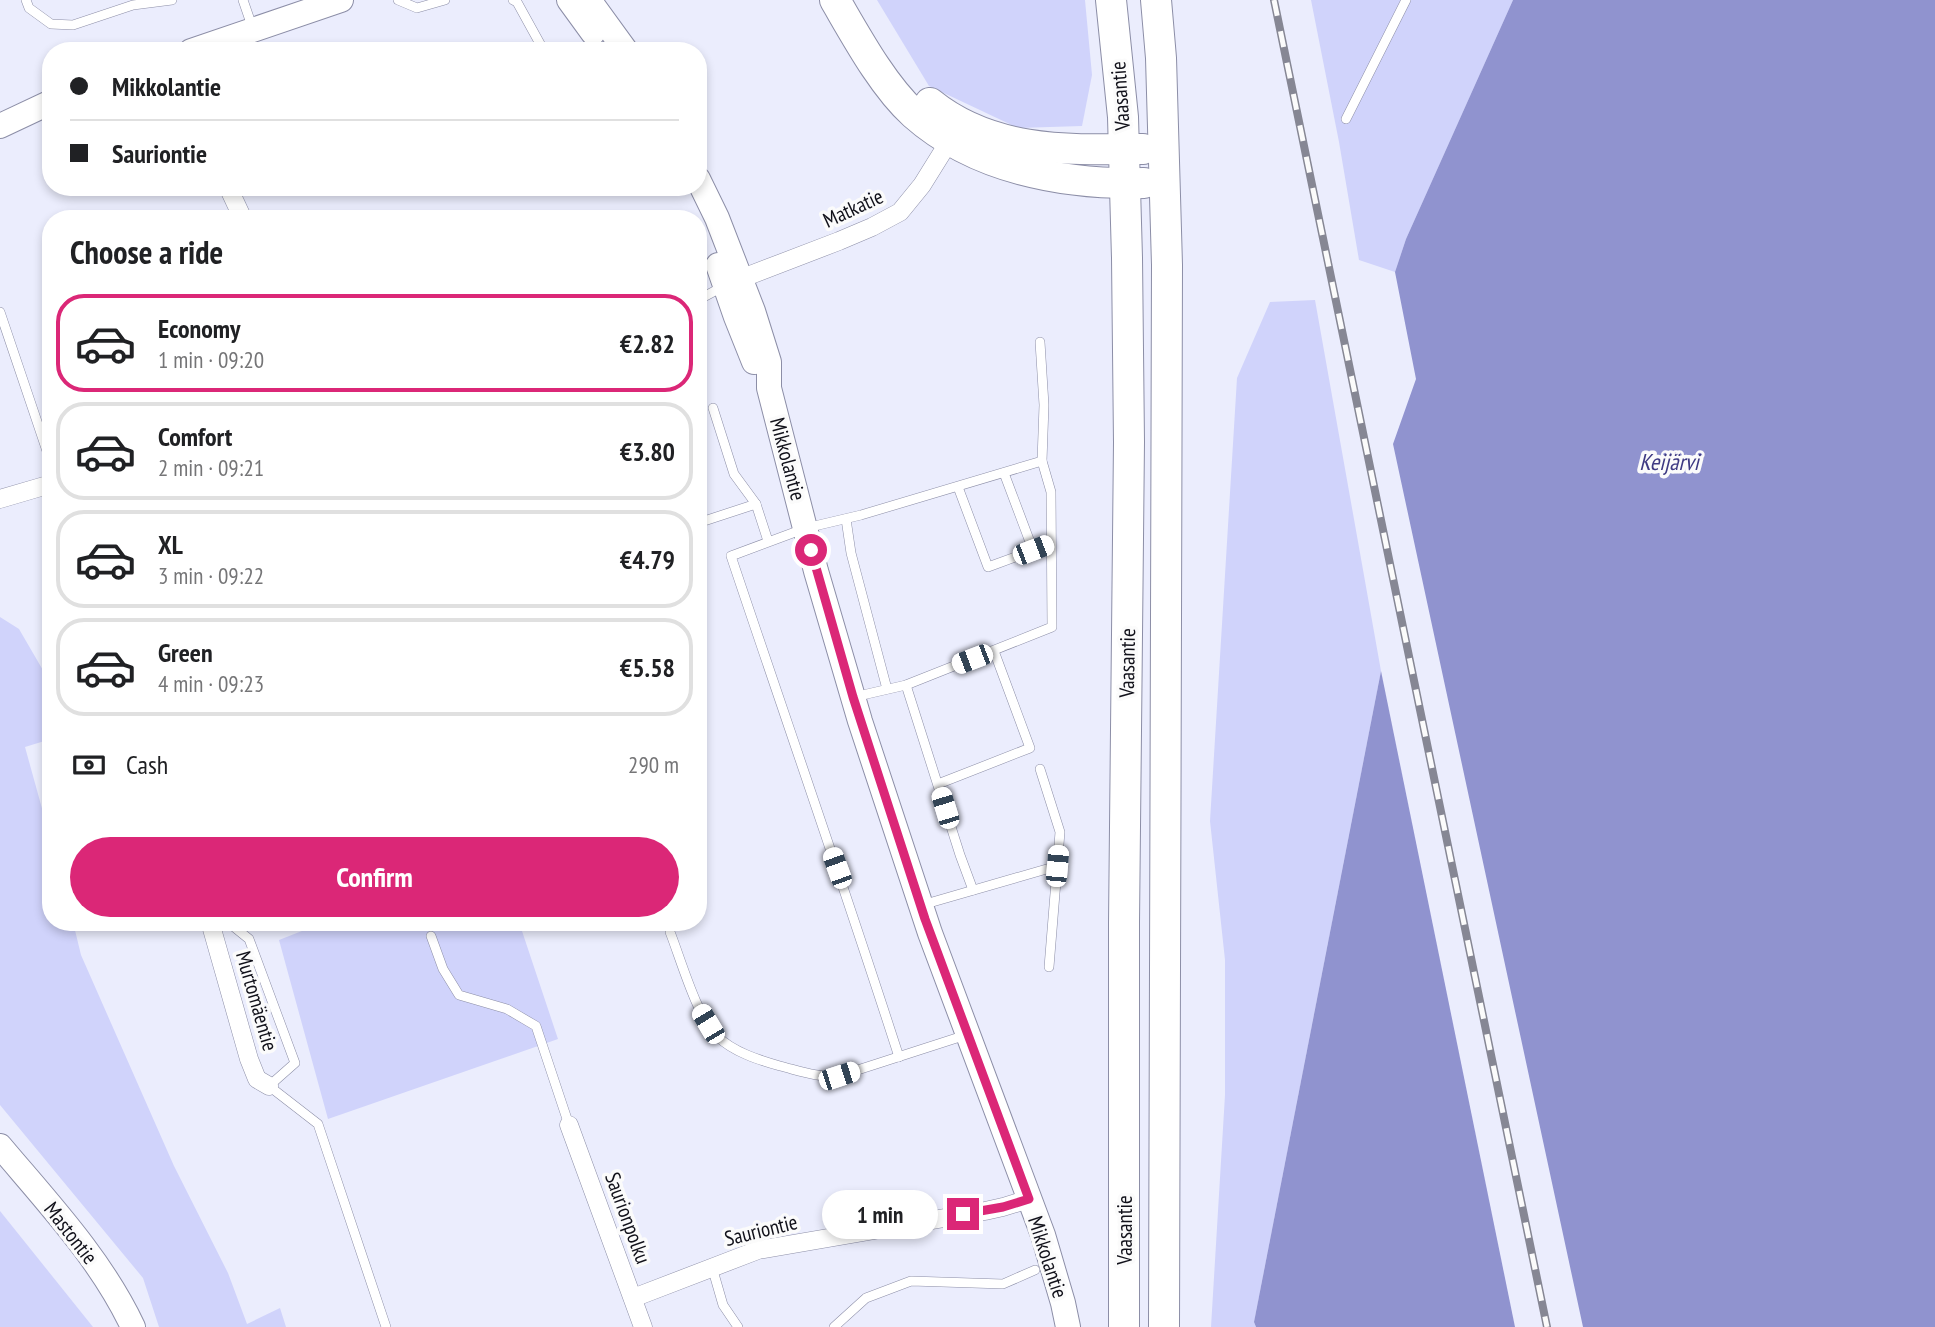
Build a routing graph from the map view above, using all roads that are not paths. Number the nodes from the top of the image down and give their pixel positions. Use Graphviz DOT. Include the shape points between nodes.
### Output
graph roads {
  1 [pos="26,0"];
  2 [pos="172,0"];
  3 [pos="243,0"];
  4 [pos="341,0"];
  5 [pos="398,0"];
  6 [pos="445,0"];
  7 [pos="513,0"];
  8 [pos="569,0"];
  9 [pos="589,0"];
  10 [pos="835,0"];
  11 [pos="854,0"];
  12 [pos="1111,0"];
  13 [pos="1156,0"];
  14 [pos="1406,0"];
  15 [pos="254,30"];
  16 [pos="218,42"];
  17 [pos="539,42"];
  18 [pos="599,42"];
  19 [pos="619,42"];
  20 [pos="42,106"];
  21 [pos="1346,119"];
  22 [pos="0,126"];
  23 [pos="955,132"];
  24 [pos="1124,149"];
  25 [pos="1164,149"];
  26 [pos="1165,183"];
  27 [pos="1125,184"];
  28 [pos="706,196"];
  29 [pos="707,233"];
  30 [pos="733,282"];
  31 [pos="707,295"];
  32 [pos="0,312"];
  33 [pos="1040,342"];
  34 [pos="713,408"];
  35 [pos="42,436"];
  36 [pos="1042,461"];
  37 [pos="1004,473"];
  38 [pos="42,487"];
  39 [pos="958,487"];
  40 [pos="0,499"];
  41 [pos="756,504"];
  42 [pos="846,519"];
  43 [pos="707,520"];
  44 [pos="806,528"];
  45 [pos="768,541"];
  46 [pos="1051,544"];
  47 [pos="1033,550"];
  48 [pos="994,650"];
  49 [pos="906,685"];
  50 [pos="887,689"];
  51 [pos="853,697"];
  52 [pos="1040,769"];
  53 [pos="938,784"];
  54 [pos="1057,866"];
  55 [pos="973,890"];
  56 [pos="920,905"];
  57 [pos="213,931"];
  58 [pos="239,931"];
  59 [pos="670,932"];
  60 [pos="431,936"];
  61 [pos="1049,967"];
  62 [pos="967,1035"];
  63 [pos="899,1057"];
  64 [pos="269,1086"];
  65 [pos="569,1125"];
  66 [pos="0,1146"];
  67 [pos="1029,1199"];
  68 [pos="712,1268"];
  69 [pos="1035,1270"];
  70 [pos="633,1298"];
  71 [pos="133,1327"];
  72 [pos="386,1327"];
  73 [pos="643,1327"];
  74 [pos="738,1327"];
  75 [pos="834,1327"];
  76 [pos="1068,1327"];
  77 [pos="1124,1327"];
  78 [pos="1164,1327"];
  1 -- 2 [label="lane" via="29,8 51,24 74,24 133,5"];
  3 -- 15 [label="lane"];
  4 -- 15 [label="main road"];
  5 -- 6 [label="lane" via="417,8"];
  7 -- 17 [label="lane"];
  8 -- 18 [label="main road"];
  9 -- 19 [label="main road"];
  10 -- 23 [label="highway" via="891,88 914,114"];
  11 -- 23 [label="highway" via="895,68"];
  12 -- 24 [label="highway, Vaasantie"];
  13 -- 25 [label="highway, Vaasantie"];
  14 -- 21 [label="lane"];
  15 -- 16 [label="main road"];
  20 -- 22 [label="main road"];
  23 -- 24 [label="highway" via="1037,148"];
  23 -- 27 [label="highway" via="969,151 1030,172"];
  23 -- 30 [label="street, Matkatie" via="900,212"];
  24 -- 25 [label="highway"];
  24 -- 27 [label="highway, Vaasantie"];
  25 -- 26 [label="highway, Vaasantie"];
  26 -- 27 [label="highway"];
  26 -- 78 [label="highway, Vaasantie"];
  27 -- 77 [label="highway, Vaasantie" via="1129,469"];
  28 -- 30 [label="main road, Mikkolantie" via="717,218"];
  29 -- 30 [label="main road, Mikkolantie"];
  30 -- 31 [label="lane"];
  30 -- 44 [label="main road, Mikkolantie" via="736,317 769,388"];
  32 -- 35 [label="lane"];
  33 -- 36 [label="lane"];
  34 -- 41 [label="lane" via="734,474"];
  36 -- 37 [label="lane"];
  36 -- 46 [label="lane" via="1051,492"];
  37 -- 39 [label="lane"];
  37 -- 47 [label="lane"];
  38 -- 40 [label="street"];
  39 -- 42 [label="lane"];
  39 -- 47 [label="lane" via="988,567"];
  41 -- 43 [label="lane"];
  41 -- 45 [label="lane"];
  42 -- 44 [label="lane"];
  42 -- 50 [label="lane"];
  44 -- 45 [label="lane"];
  44 -- 51 [label="main road, Mikkolantie"];
  45 -- 63 [label="lane" via="731,556"];
  46 -- 47 [label="lane"];
  46 -- 48 [label="lane" via="1052,627"];
  48 -- 49 [label="lane"];
  48 -- 53 [label="lane" via="1030,748"];
  49 -- 50 [label="lane"];
  49 -- 53 [label="lane"];
  50 -- 51 [label="lane"];
  51 -- 56 [label="main road, Mikkolantie"];
  52 -- 54 [label="lane" via="1060,832"];
  53 -- 55 [label="lane"];
  54 -- 55 [label="lane"];
  54 -- 61 [label="lane"];
  55 -- 56 [label="lane"];
  56 -- 62 [label="main road, Mikkolantie"];
  57 -- 64 [label="street, Murtomäentie" via="253,1069 257,1079"];
  58 -- 64 [label="lane" via="249,939 295,1063"];
  59 -- 63 [label="lane" via="701,1012 716,1036 736,1049 829,1077"];
  60 -- 65 [label="lane" via="459,995 507,1009 536,1026"];
  62 -- 63 [label="lane"];
  62 -- 67 [label="main road, Mikkolantie"];
  64 -- 72 [label="lane" via="318,1124"];
  65 -- 70 [label="street, Saurionpolku"];
  66 -- 71 [label="main road, Mastontie" via="94,1262"];
  67 -- 68 [label="street, Sauriontie" via="985,1211 758,1250"];
  67 -- 76 [label="main road, Mikkolantie"];
  68 -- 70 [label="street, Sauriontie"];
  68 -- 74 [label="lane" via="723,1306"];
  69 -- 75 [label="lane" via="1003,1284 911,1281 866,1298"];
  70 -- 73 [label="street, Saurionpolku"];
}
